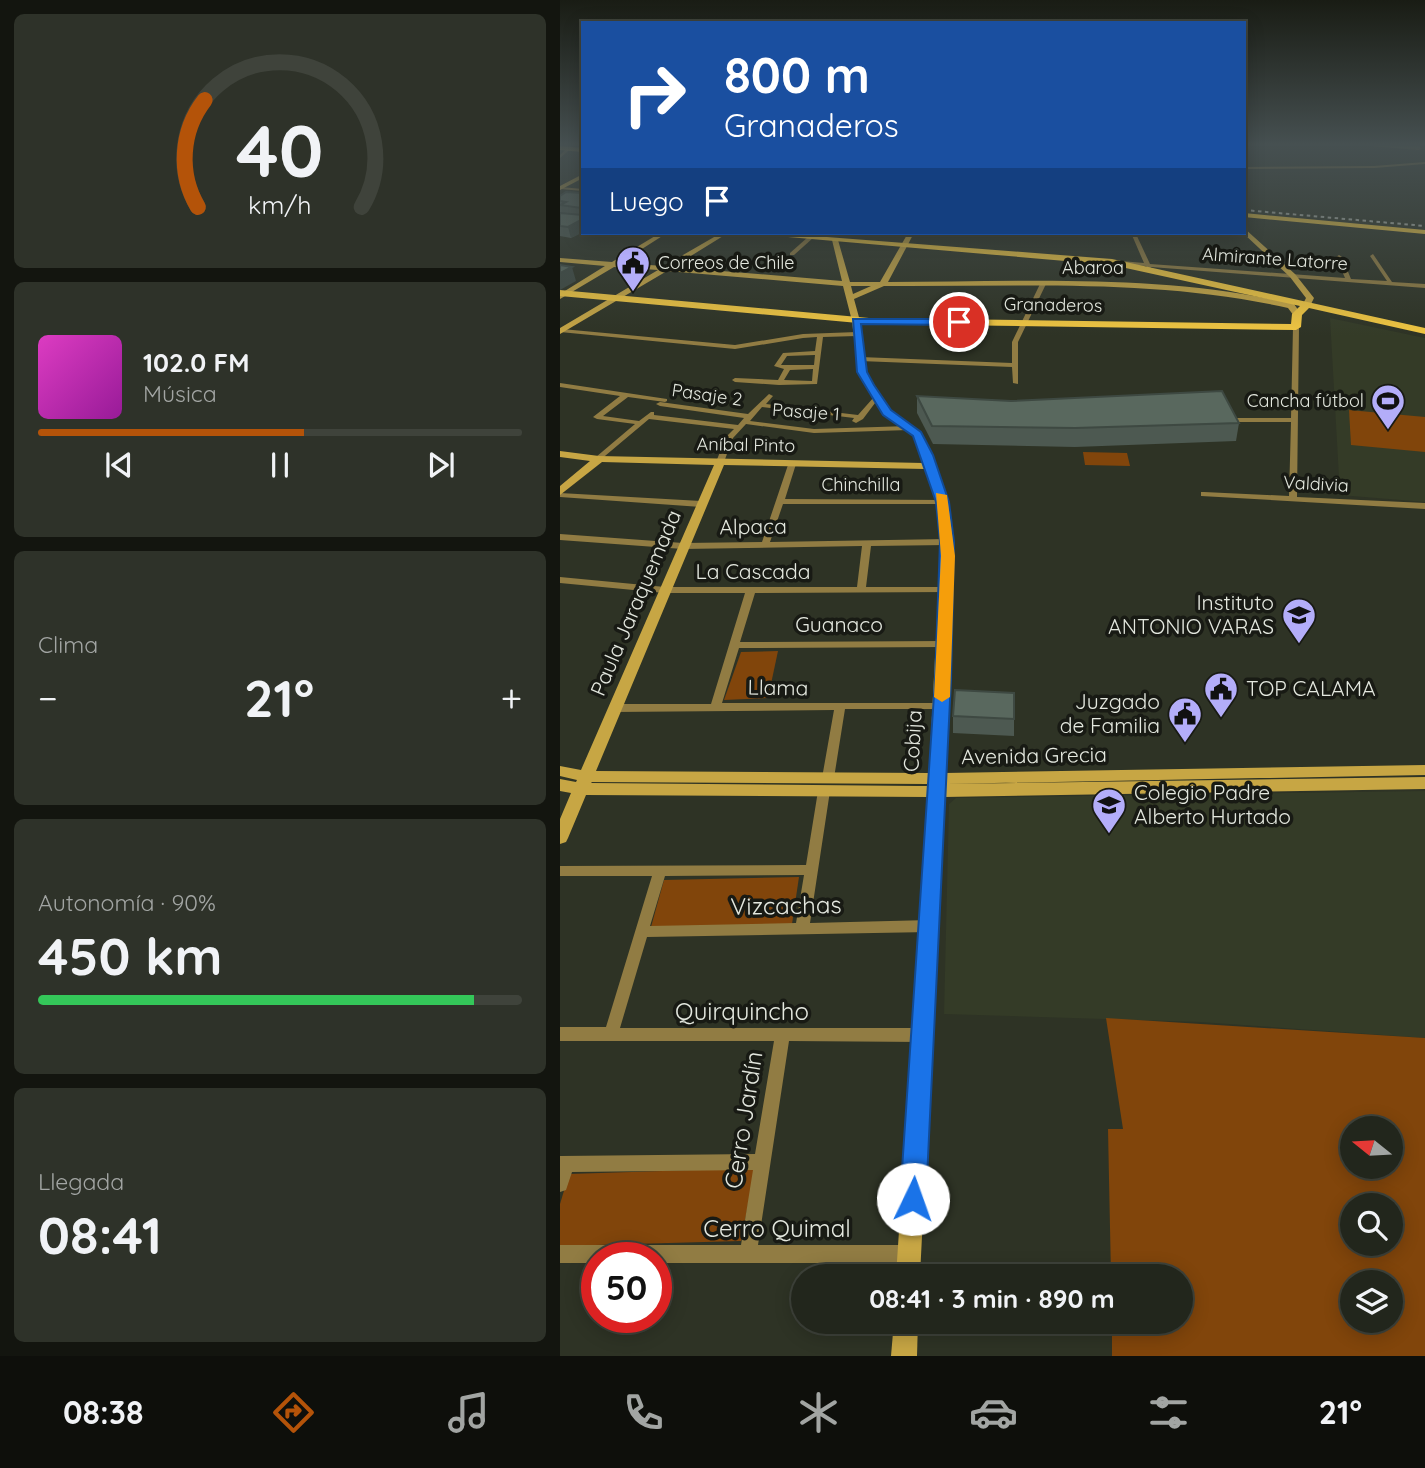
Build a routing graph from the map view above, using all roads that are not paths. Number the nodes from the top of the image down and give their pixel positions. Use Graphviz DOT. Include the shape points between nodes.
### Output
graph roads {
  1 [pos="1246,214"];
  2 [pos="1425,231"];
  3 [pos="1246,232"];
  4 [pos="661,235"];
  5 [pos="722,235"];
  6 [pos="772,235"];
  7 [pos="910,235"];
  8 [pos="1136,235"];
  9 [pos="810,238"];
  10 [pos="835,240"];
  11 [pos="905,245"];
  12 [pos="792,254"];
  13 [pos="1373,256"];
  14 [pos="1339,257"];
  15 [pos="560,260"];
  16 [pos="610,266"];
  17 [pos="1149,268"];
  18 [pos="662,270"];
  19 [pos="1295,277"];
  20 [pos="1349,281"];
  21 [pos="849,284"];
  22 [pos="883,284"];
  23 [pos="1043,284"];
  24 [pos="1391,284"];
  25 [pos="1425,286"];
  26 [pos="562,294"];
  27 [pos="1233,295"];
  28 [pos="1256,295"];
  29 [pos="617,297"];
  30 [pos="851,298"];
  31 [pos="1302,309"];
  32 [pos="856,321"];
  33 [pos="1023,321"];
  34 [pos="1296,327"];
  35 [pos="561,331"];
  36 [pos="1425,333"];
  37 [pos="857,334"];
  38 [pos="820,336"];
  39 [pos="818,353"];
  40 [pos="860,359"];
  41 [pos="1015,365"];
  42 [pos="817,367"];
  43 [pos="788,368"];
  44 [pos="735,380"];
  45 [pos="779,383"];
  46 [pos="1016,383"];
  47 [pos="560,385"];
  48 [pos="627,394"];
  49 [pos="769,396"];
  50 [pos="693,398"];
  51 [pos="876,398"];
  52 [pos="663,402"];
  53 [pos="723,402"];
  54 [pos="760,405"];
  55 [pos="683,407"];
  56 [pos="713,411"];
  57 [pos="648,417"];
  58 [pos="860,417"];
  59 [pos="1231,420"];
  60 [pos="1293,420"];
  61 [pos="744,422"];
  62 [pos="640,423"];
  63 [pos="909,428"];
  64 [pos="847,430"];
  65 [pos="560,454"];
  66 [pos="599,459"];
  67 [pos="720,462"];
  68 [pos="792,464"];
  69 [pos="932,466"];
  70 [pos="560,494"];
  71 [pos="1205,494"];
  72 [pos="1293,498"];
  73 [pos="779,501"];
  74 [pos="943,502"];
  75 [pos="701,504"];
  76 [pos="1425,506"];
  77 [pos="560,537"];
  78 [pos="947,542"];
  79 [pos="867,543"];
  80 [pos="765,545"];
  81 [pos="683,546"];
  82 [pos="560,580"];
  83 [pos="665,590"];
  84 [pos="751,590"];
  85 [pos="861,590"];
  86 [pos="946,590"];
  87 [pos="944,644"];
  88 [pos="734,645"];
  89 [pos="941,705"];
  90 [pos="716,706"];
  91 [pos="614,708"];
  92 [pos="840,708"];
  93 [pos="1425,770"];
  94 [pos="560,771"];
  95 [pos="583,783"];
  96 [pos="1425,783"];
  97 [pos="560,785"];
  98 [pos="826,785"];
  99 [pos="937,785"];
  100 [pos="560,838"];
  101 [pos="811,870"];
  102 [pos="560,871"];
  103 [pos="659,873"];
  104 [pos="930,926"];
  105 [pos="802,928"];
  106 [pos="642,932"];
  107 [pos="560,1034"];
  108 [pos="611,1034"];
  109 [pos="923,1035"];
  110 [pos="782,1036"];
  111 [pos="762,1162"];
  112 [pos="563,1164"];
  113 [pos="560,1184"];
  114 [pos="560,1254"];
  115 [pos="748,1254"];
  116 [pos="910,1254"];
  117 [pos="909,1264"];
  118 [pos="905,1334"];
  119 [pos="904,1356"];
  1 -- 2 [label="main road"];
  3 -- 19 [label="main road"];
  4 -- 16 [label="main road"];
  5 -- 18 [label="main road"];
  6 -- 9 [label="main road"];
  7 -- 11 [label="main road"];
  8 -- 17 [label="street"];
  9 -- 10 [label="main road"];
  9 -- 12 [label="street"];
  10 -- 11 [label="main road"];
  10 -- 21 [label="main road, Cobija"];
  11 -- 17 [label="main road"];
  11 -- 22 [label="main road"];
  13 -- 24 [label="street"];
  14 -- 20 [label="street"];
  15 -- 16 [label="main road, Abaroa"];
  16 -- 18 [label="main road, Abaroa"];
  16 -- 26 [label="main road"];
  17 -- 19 [label="street, Almirante Latorre"];
  17 -- 28 [label="main road"];
  18 -- 21 [label="main road, Abaroa"];
  18 -- 29 [label="main road"];
  19 -- 20 [label="street, Almirante Latorre"];
  19 -- 31 [label="main road" via="1310,291"];
  20 -- 24 [label="street, Almirante Latorre"];
  21 -- 22 [label="main road, Abaroa"];
  21 -- 30 [label="main road, Cobija"];
  22 -- 23 [label="main road, Abaroa"];
  22 -- 30 [label="main road"];
  23 -- 27 [label="main road, Abaroa" via="1149,285"];
  23 -- 33 [label="street"];
  24 -- 25 [label="street, Almirante Latorre"];
  26 -- 29 [label="main road, Granaderos"];
  27 -- 28 [label="main road"];
  27 -- 31 [label="main road, Abaroa"];
  28 -- 31 [label="main road"];
  29 -- 32 [label="main road, Granaderos"];
  29 -- 35 [label="main road"];
  30 -- 32 [label="main road, Cobija"];
  31 -- 34 [label="main road"];
  31 -- 36 [label="main road"];
  32 -- 33 [label="main road, Granaderos"];
  32 -- 37 [label="main road, Cobija"];
  33 -- 34 [label="main road, Granaderos"];
  33 -- 41 [label="street" via="1015,342"];
  34 -- 60 [label="street"];
  35 -- 38 [label="street" via="735,347"];
  37 -- 38 [label="street"];
  37 -- 40 [label="main road, Cobija"];
  38 -- 39 [label="street"];
  39 -- 42 [label="street"];
  39 -- 43 [label="street" via="785,354 777,366"];
  40 -- 41 [label="street"];
  40 -- 51 [label="main road, Cobija"];
  41 -- 46 [label="street"];
  42 -- 43 [label="street"];
  42 -- 45 [label="street" via="815,383"];
  43 -- 45 [label="street"];
  44 -- 45 [label="street"];
  47 -- 48 [label="street, Pasaje 2"];
  48 -- 52 [label="street, Pasaje 2"];
  48 -- 62 [label="street" via="597,417"];
  49 -- 54 [label="street, Paula Jaraquemada"];
  50 -- 55 [label="street"];
  51 -- 58 [label="street"];
  51 -- 63 [label="main road, Cobija"];
  52 -- 55 [label="street, Pasaje 2"];
  52 -- 57 [label="street"];
  53 -- 56 [label="street"];
  54 -- 58 [label="street, Pasaje 2"];
  54 -- 61 [label="street, Paula Jaraquemada"];
  55 -- 56 [label="street, Pasaje 2"];
  56 -- 61 [label="street, Pasaje 2"];
  57 -- 61 [label="street, Pasaje 1"];
  57 -- 62 [label="street"];
  58 -- 64 [label="street"];
  59 -- 60 [label="street"];
  60 -- 72 [label="street"];
  61 -- 64 [label="street, Pasaje 1" via="814,431"];
  61 -- 67 [label="street, Paula Jaraquemada" via="730,437"];
  62 -- 66 [label="street"];
  63 -- 64 [label="street, Pasaje 1"];
  63 -- 69 [label="main road, Cobija" via="917,434"];
  65 -- 66 [label="main road, Aníbal Pinto"];
  66 -- 67 [label="main road, Aníbal Pinto"];
  66 -- 70 [label="main road"];
  67 -- 68 [label="main road, Aníbal Pinto"];
  67 -- 75 [label="main road, Paula Jaraquemada"];
  68 -- 69 [label="main road, Aníbal Pinto"];
  68 -- 73 [label="street"];
  69 -- 74 [label="main road, Cobija"];
  70 -- 75 [label="street"];
  71 -- 72 [label="street, Valdivia"];
  72 -- 76 [label="street, Valdivia"];
  73 -- 74 [label="street, Chinchilla"];
  73 -- 80 [label="street"];
  74 -- 78 [label="main road, Cobija"];
  75 -- 81 [label="main road, Paula Jaraquemada"];
  77 -- 81 [label="street, Alpaca"];
  78 -- 79 [label="street, Alpaca"];
  78 -- 86 [label="main road, Cobija"];
  79 -- 80 [label="street, Alpaca"];
  79 -- 85 [label="street"];
  80 -- 81 [label="street, Alpaca"];
  81 -- 83 [label="main road, Paula Jaraquemada"];
  82 -- 83 [label="street, La Cascada"];
  83 -- 84 [label="street, La Cascada"];
  83 -- 91 [label="main road, Paula Jaraquemada"];
  84 -- 85 [label="street, La Cascada"];
  84 -- 88 [label="street"];
  85 -- 86 [label="street, La Cascada"];
  86 -- 87 [label="main road, Cobija"];
  87 -- 88 [label="street, Guanaco"];
  87 -- 89 [label="main road, Cobija"];
  88 -- 90 [label="street"];
  89 -- 92 [label="street, Llama"];
  89 -- 99 [label="main road, Cobija"];
  90 -- 91 [label="street, Llama"];
  90 -- 92 [label="street, Llama"];
  91 -- 95 [label="main road, Paula Jaraquemada"];
  92 -- 98 [label="street"];
  93 -- 99 [label="main road, Avenida Grecia"];
  94 -- 95 [label="main road, Avenida Grecia"];
  95 -- 97 [label="main road, Avenida Grecia"];
  95 -- 98 [label="main road, Avenida Grecia"];
  95 -- 100 [label="main road, Paula Jaraquemada"];
  96 -- 99 [label="main road, Avenida Grecia"];
  98 -- 99 [label="main road, Avenida Grecia"];
  98 -- 101 [label="street"];
  99 -- 104 [label="main road, Cobija"];
  101 -- 103 [label="street, Vizcachas"];
  101 -- 105 [label="street"];
  102 -- 103 [label="street, Vizcachas"];
  103 -- 106 [label="street"];
  104 -- 105 [label="street, Vizcachas"];
  104 -- 109 [label="main road, Cobija"];
  105 -- 106 [label="street, Vizcachas"];
  106 -- 108 [label="street"];
  107 -- 108 [label="street, Quirquincho"];
  108 -- 110 [label="street, Quirquincho"];
  109 -- 110 [label="street, Quirquincho"];
  109 -- 116 [label="main road, Cobija"];
  110 -- 111 [label="street, Cerro Jardín"];
  111 -- 112 [label="street"];
  111 -- 115 [label="street, Cerro Jardín"];
  112 -- 113 [label="street"];
  114 -- 115 [label="street, Cerro Quimal"];
  115 -- 116 [label="street, Cerro Quimal"];
  116 -- 117 [label="main road, Cobija"];
  118 -- 119 [label="main road"];
}
